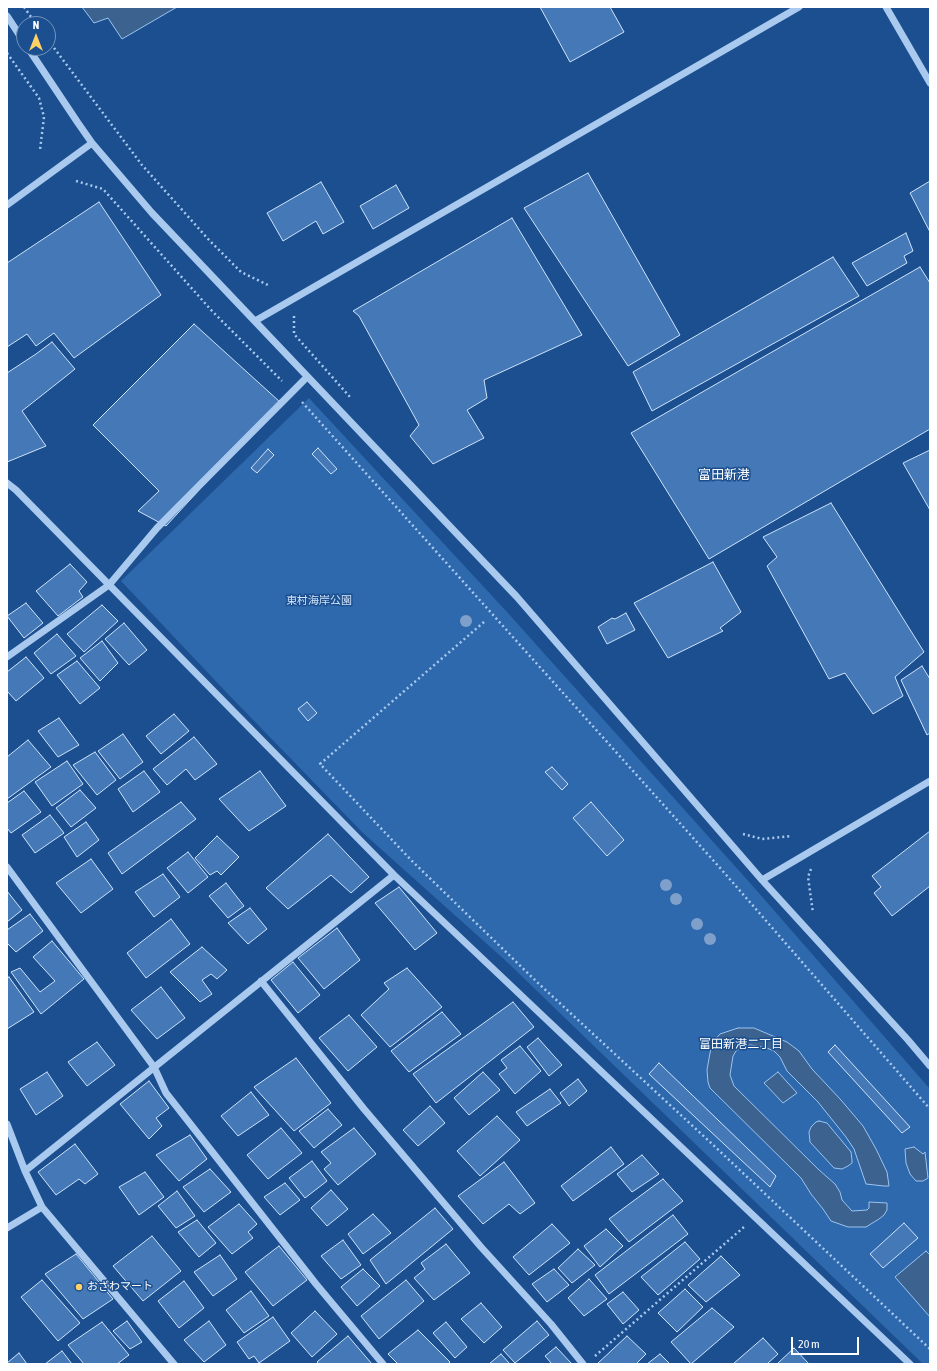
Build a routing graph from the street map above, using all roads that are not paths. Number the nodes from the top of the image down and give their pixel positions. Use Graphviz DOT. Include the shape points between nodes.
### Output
graph roads {
  1 [pos="799,7"];
  2 [pos="886,7"];
  3 [pos="7,16"];
  4 [pos="16,30"];
  5 [pos="33,56"];
  6 [pos="930,82"];
  7 [pos="92,143"];
  8 [pos="7,205"];
  9 [pos="255,321"];
  10 [pos="308,377"];
  11 [pos="7,483"];
  12 [pos="109,585"];
  13 [pos="7,657"];
  14 [pos="930,781"];
  15 [pos="7,867"];
  16 [pos="394,875"];
  17 [pos="762,880"];
  18 [pos="261,981"];
  19 [pos="930,1066"];
  20 [pos="154,1067"];
  21 [pos="7,1124"];
  22 [pos="25,1171"];
  23 [pos="42,1207"];
  24 [pos="7,1228"];
  25 [pos="174,1364"];
  26 [pos="383,1364"];
  27 [pos="583,1364"];
  28 [pos="910,1364"];
  1 -- 9 [label="street"];
  2 -- 6 [label="street"];
  3 -- 4 [label="street"];
  5 -- 7 [label="street"];
  7 -- 8 [label="street"];
  7 -- 9 [label="street" via="152,213"];
  9 -- 10 [label="street"];
  10 -- 12 [label="street" via="157,528"];
  10 -- 17 [label="street" via="517,596"];
  11 -- 12 [label="street"];
  12 -- 13 [label="street"];
  12 -- 16 [label="street"];
  14 -- 17 [label="street"];
  15 -- 20 [label="street"];
  16 -- 18 [label="street"];
  16 -- 28 [label="street"];
  17 -- 19 [label="street"];
  18 -- 20 [label="street"];
  18 -- 27 [label="street" via="364,1109"];
  20 -- 22 [label="street"];
  20 -- 26 [label="street" via="166,1093 316,1284"];
  21 -- 22 [label="street"];
  22 -- 23 [label="street"];
  23 -- 24 [label="street"];
  23 -- 25 [label="street"];
}
